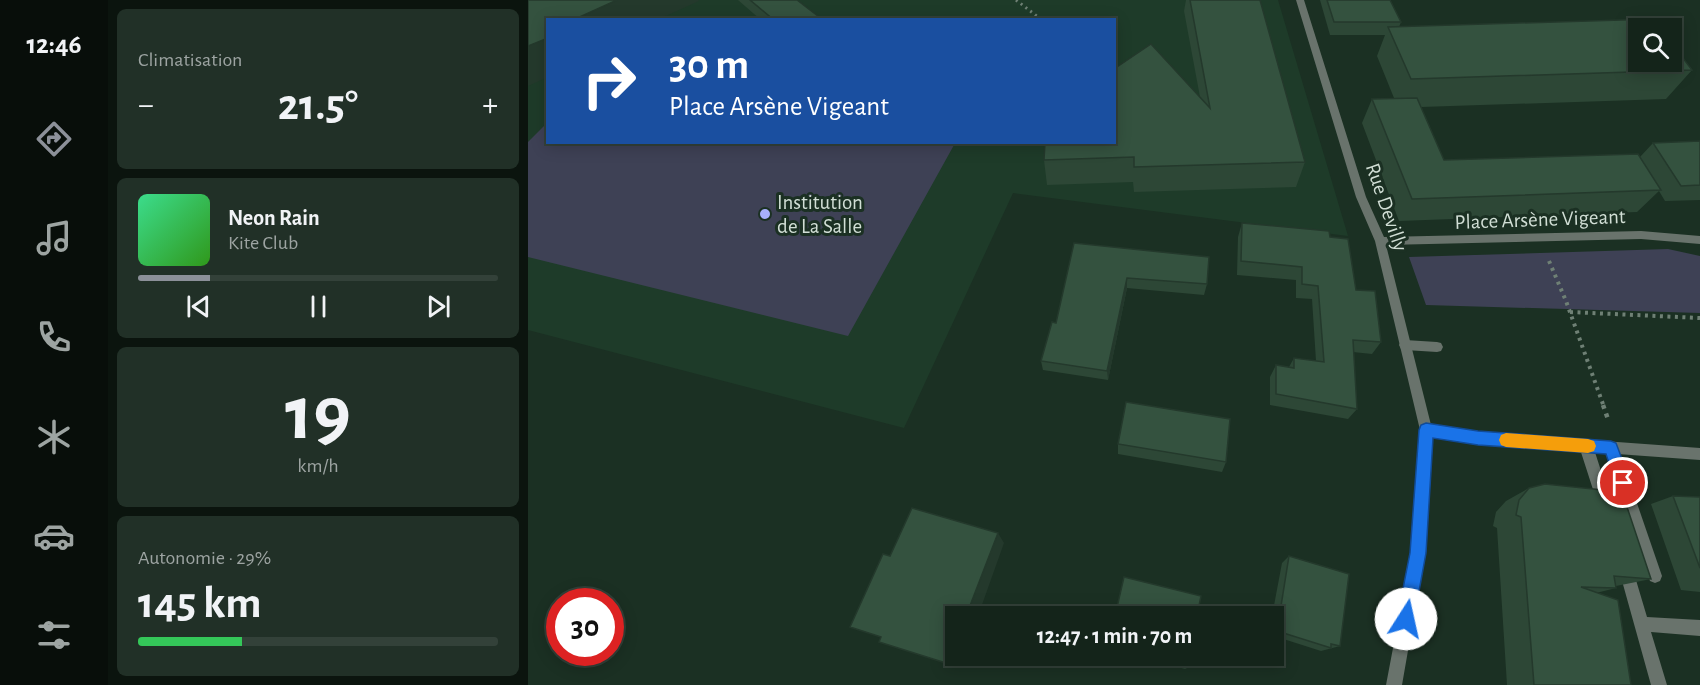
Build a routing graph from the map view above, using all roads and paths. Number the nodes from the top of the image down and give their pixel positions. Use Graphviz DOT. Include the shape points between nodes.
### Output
graph roads {
  1 [pos="1016,0"];
  2 [pos="1300,0"];
  3 [pos="1039,18"];
  4 [pos="1539,238"];
  5 [pos="1700,240"];
  6 [pos="1380,242"];
  7 [pos="1570,312"];
  8 [pos="1700,318"];
  9 [pos="1405,345"];
  10 [pos="1437,347"];
  11 [pos="1426,430"];
  12 [pos="1586,446"];
  13 [pos="1615,448"];
  14 [pos="1700,454"];
  15 [pos="1608,514"];
  16 [pos="1623,558"];
  17 [pos="1655,576"];
  18 [pos="1642,624"];
  19 [pos="1700,628"];
  20 [pos="1394,685"];
  21 [pos="1659,685"];
  1 -- 3 [label="path"];
  2 -- 6 [label="street, Rue Devilly" via="1361,197"];
  4 -- 5 [label="street, Place Arsène Vigeant" via="1641,235"];
  4 -- 6 [label="street, Place Arsène Vigeant"];
  4 -- 7 [label="path"];
  6 -- 9 [label="street, Rue Devilly"];
  7 -- 8 [label="path"];
  7 -- 13 [label="path"];
  9 -- 10 [label="street"];
  9 -- 11 [label="street, Rue Devilly"];
  11 -- 12 [label="street"];
  11 -- 20 [label="street, Rue Devilly" via="1418,553"];
  12 -- 13 [label="street"];
  12 -- 15 [label="street"];
  13 -- 14 [label="street"];
  13 -- 17 [label="street"];
  16 -- 18 [label="street"];
  18 -- 19 [label="street"];
  18 -- 21 [label="street"];
}
